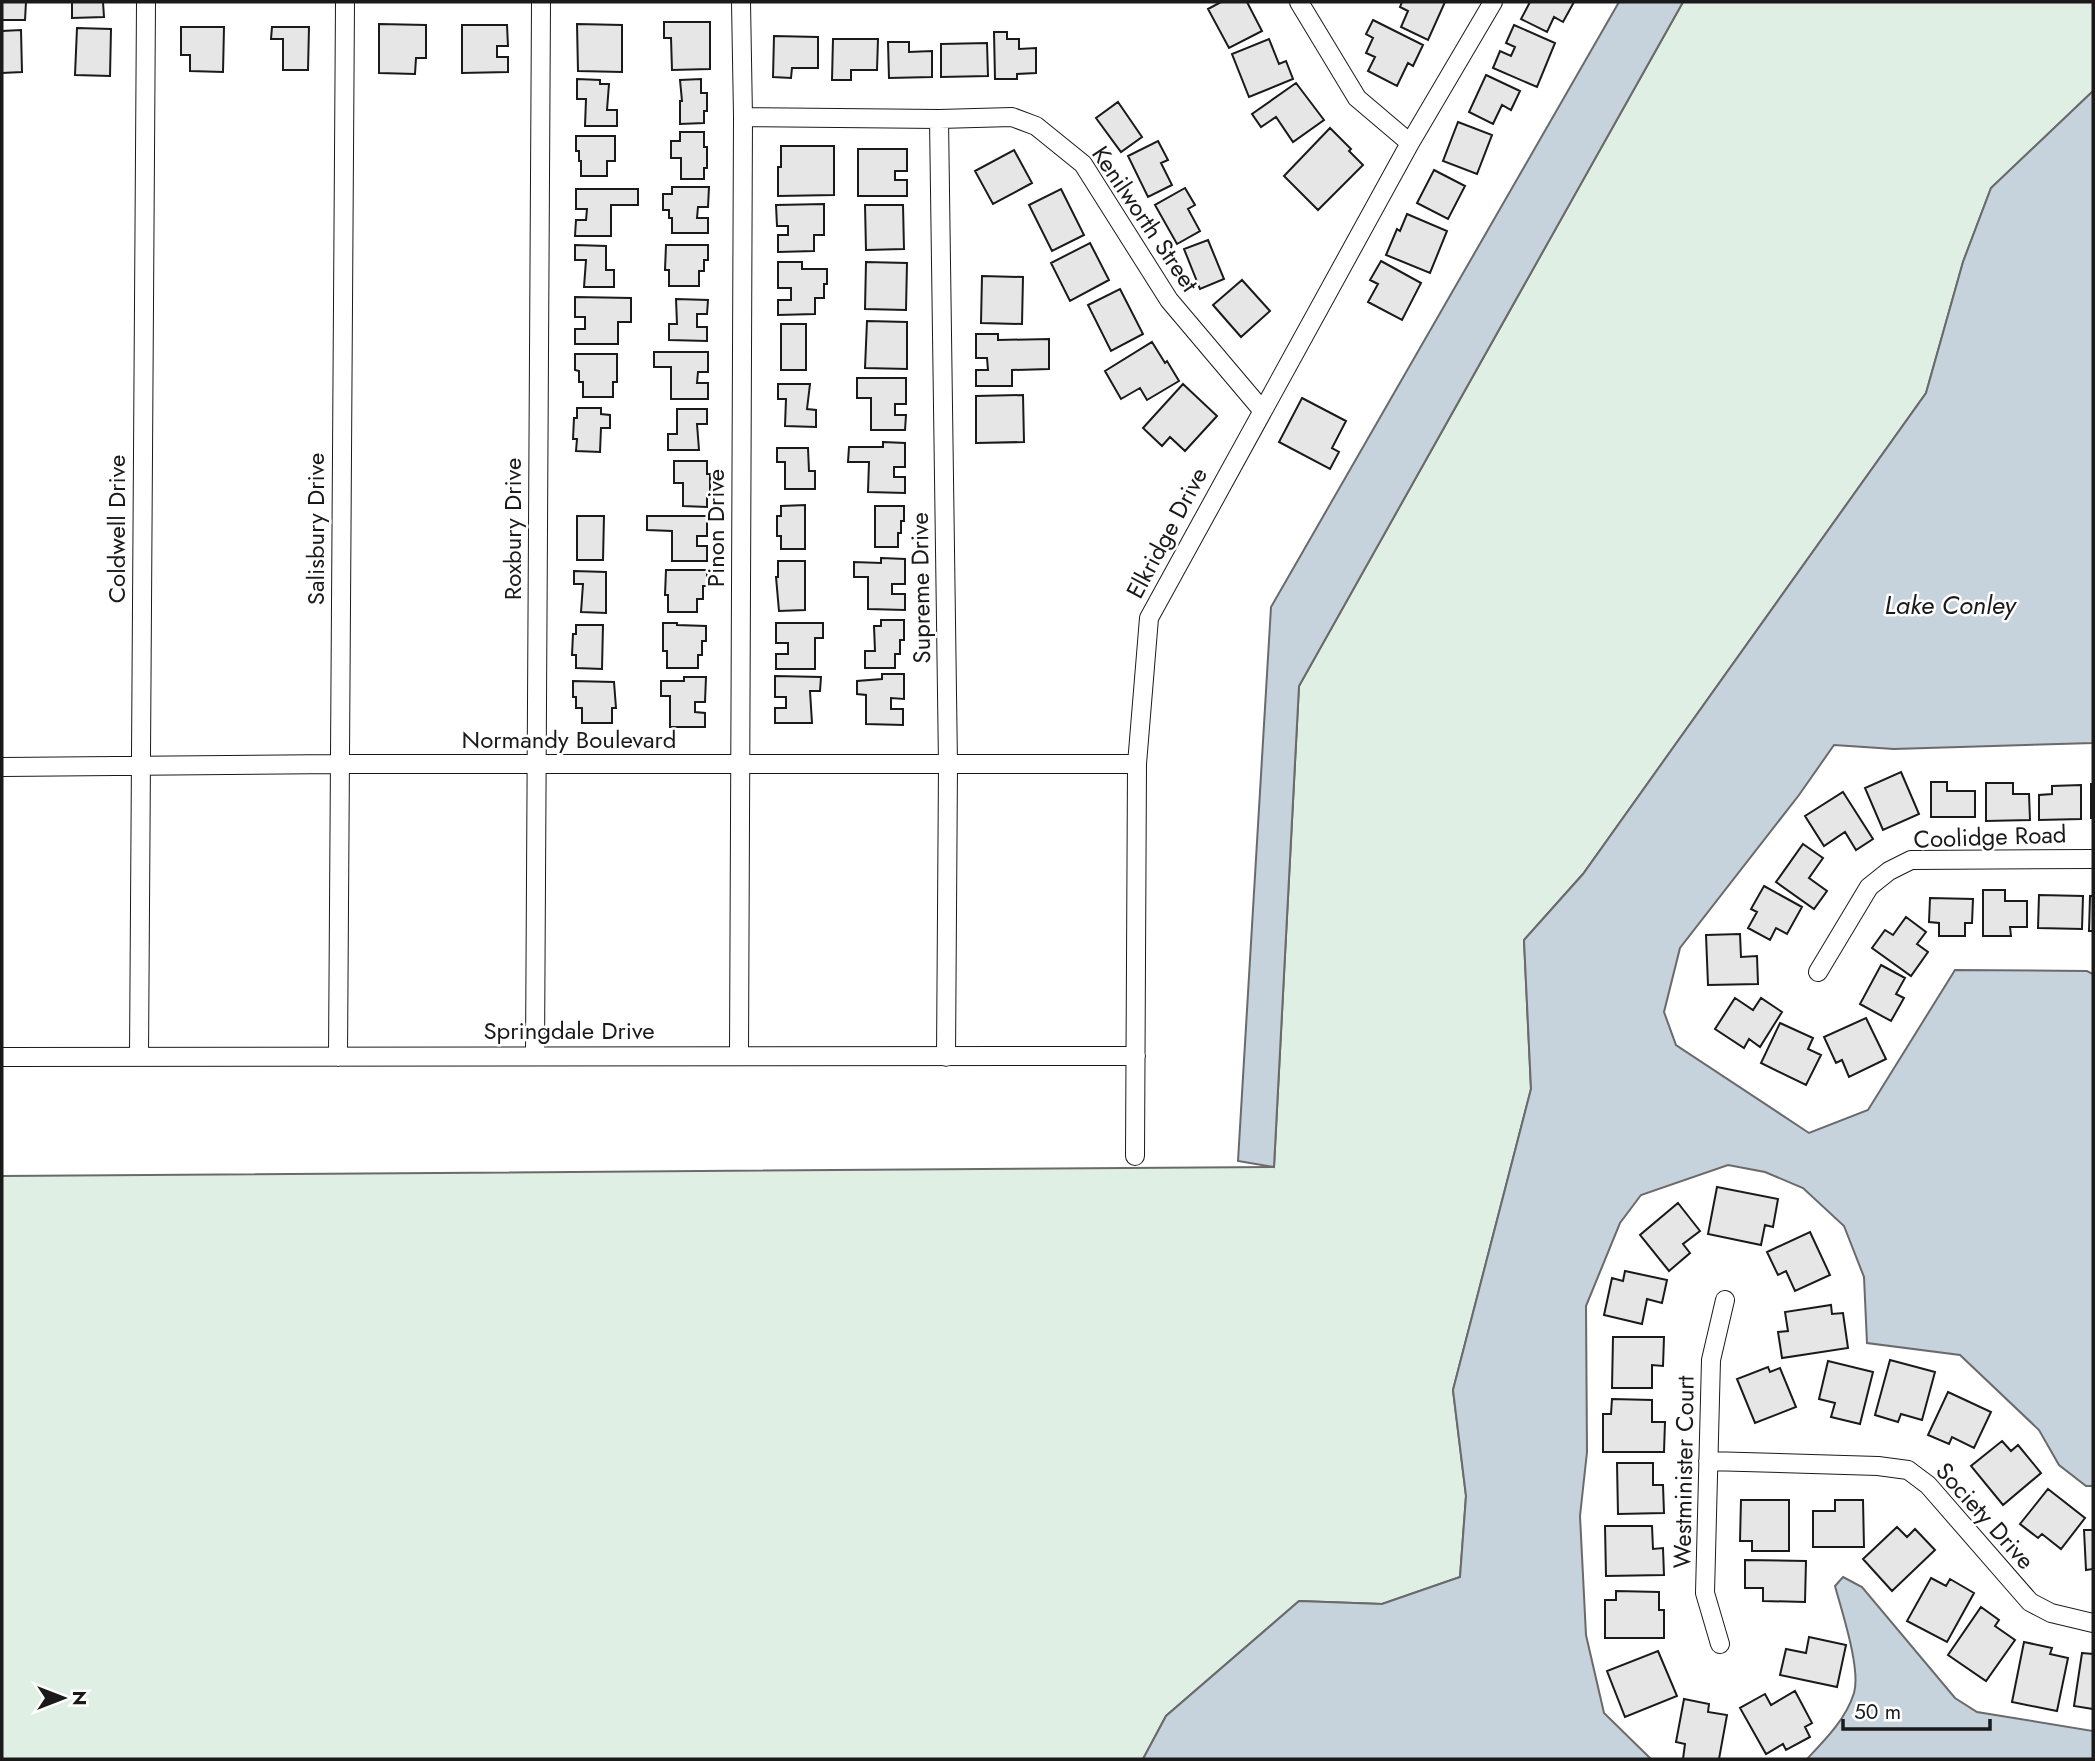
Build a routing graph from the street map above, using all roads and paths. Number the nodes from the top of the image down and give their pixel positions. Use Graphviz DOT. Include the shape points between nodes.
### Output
graph roads {
  1 [pos="146,2"];
  2 [pos="345,2"];
  3 [pos="541,2"];
  4 [pos="741,2"];
  5 [pos="1299,2"];
  6 [pos="1493,2"];
  7 [pos="743,117"];
  8 [pos="939,119"];
  9 [pos="1410,143"];
  10 [pos="1262,410"];
  11 [pos="339,764"];
  12 [pos="739,764"];
  13 [pos="1137,764"];
  14 [pos="140,765"];
  15 [pos="537,765"];
  16 [pos="947,765"];
  17 [pos="2,766"];
  18 [pos="2093,859"];
  19 [pos="1818,972"];
  20 [pos="739,1055"];
  21 [pos="535,1056"];
  22 [pos="946,1056"];
  23 [pos="1136,1056"];
  24 [pos="2,1057"];
  25 [pos="139,1057"];
  26 [pos="338,1057"];
  27 [pos="1135,1156"];
  28 [pos="1725,1300"];
  29 [pos="1708,1461"];
  30 [pos="2093,1623"];
  31 [pos="1720,1644"];
  1 -- 14 [label="street, Coldwell Drive"];
  2 -- 11 [label="street, Salisbury Drive"];
  3 -- 15 [label="street, Roxbury Drive"];
  4 -- 7 [label="street, Pinon Drive"];
  5 -- 9 [label="street" via="1357,98"];
  6 -- 9 [label="street, Elkridge Drive"];
  7 -- 8 [label="street, Kenilworth Street"];
  7 -- 12 [label="street, Pinon Drive"];
  8 -- 10 [label="street, Kenilworth Street" via="1012,117 1036,126 1083,164 1169,300"];
  8 -- 16 [label="street, Supreme Drive"];
  9 -- 10 [label="street, Elkridge Drive"];
  10 -- 13 [label="street, Elkridge Drive" via="1149,618"];
  11 -- 14 [label="street, Normandy Boulevard"];
  11 -- 15 [label="street, Normandy Boulevard"];
  11 -- 26 [label="street, Salisbury Drive"];
  12 -- 15 [label="street, Normandy Boulevard"];
  12 -- 16 [label="street, Normandy Boulevard"];
  12 -- 20 [label="street, Pinon Drive"];
  13 -- 16 [label="street, Normandy Boulevard"];
  13 -- 23 [label="street, Elkridge Drive"];
  14 -- 17 [label="street, Normandy Boulevard"];
  14 -- 25 [label="street, Coldwell Drive"];
  15 -- 21 [label="street, Roxbury Drive"];
  16 -- 22 [label="street, Supreme Drive"];
  18 -- 19 [label="street, Coolidge Road" via="1911,860 1869,887"];
  20 -- 21 [label="street, Springdale Drive"];
  20 -- 22 [label="street, Springdale Drive"];
  21 -- 26 [label="street, Springdale Drive"];
  22 -- 23 [label="street, Springdale Drive"];
  23 -- 27 [label="street, Elkridge Drive"];
  24 -- 25 [label="street, Springdale Drive"];
  25 -- 26 [label="street, Springdale Drive"];
  28 -- 29 [label="street, Westminister Court" via="1711,1360"];
  29 -- 30 [label="street, Society Drive" via="1908,1470 1928,1485 2030,1602 2051,1613"];
  29 -- 31 [label="street, Westminister Court" via="1705,1593"];
}
